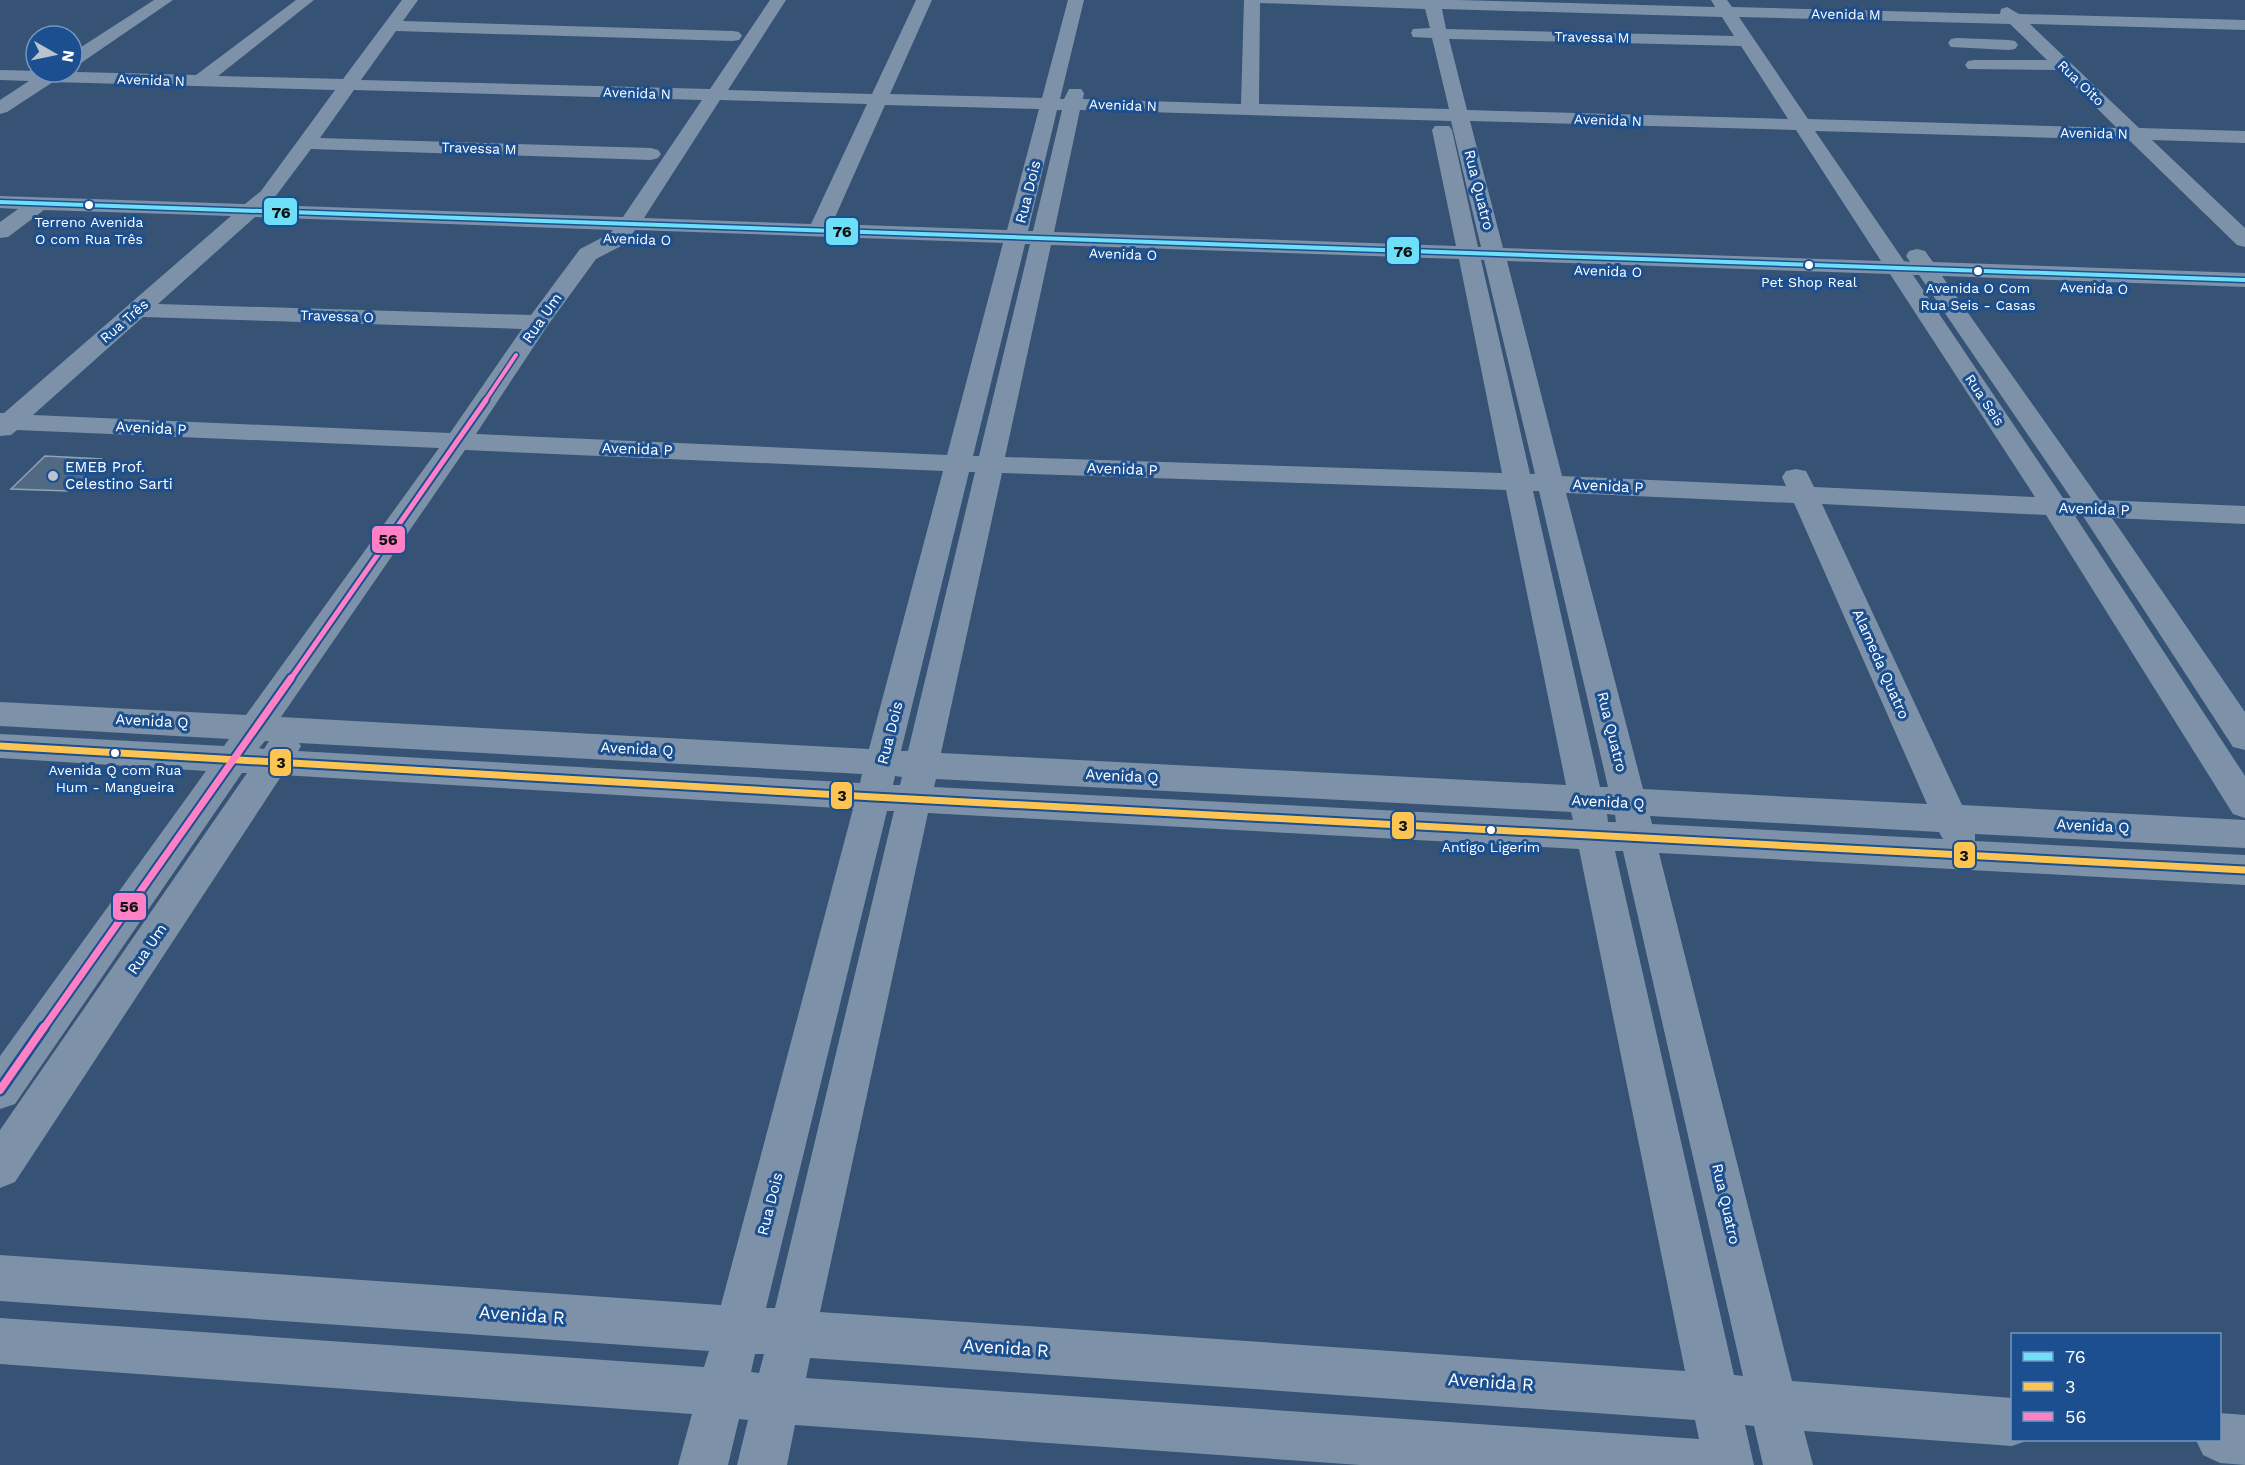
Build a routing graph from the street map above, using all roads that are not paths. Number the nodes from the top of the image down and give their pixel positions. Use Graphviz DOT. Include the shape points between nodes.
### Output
graph roads {
  1 [pos="148,0"];
  2 [pos="165,0"];
  3 [pos="306,0"];
  4 [pos="410,0"];
  5 [pos="759,0"];
  6 [pos="778,0"];
  7 [pos="924,0"];
  8 [pos="1076,0"];
  9 [pos="1252,0"];
  10 [pos="1266,0"];
  11 [pos="1532,0"];
  12 [pos="1732,5"];
  13 [pos="2014,10"];
  14 [pos="1424,12"];
  15 [pos="2245,18"];
  16 [pos="392,26"];
  17 [pos="2245,26"];
  18 [pos="733,36"];
  19 [pos="84,40"];
  20 [pos="1746,41"];
  21 [pos="1957,43"];
  22 [pos="2043,46"];
  23 [pos="84,53"];
  24 [pos="0,65"];
  25 [pos="1974,65"];
  26 [pos="2063,65"];
  27 [pos="84,68"];
  28 [pos="24,69"];
  29 [pos="1080,70"];
  30 [pos="24,73"];
  31 [pos="84,73"];
  32 [pos="0,75"];
  33 [pos="206,76"];
  34 [pos="24,81"];
  35 [pos="352,81"];
  36 [pos="708,82"];
  37 [pos="27,84"];
  38 [pos="881,93"];
  39 [pos="0,94"];
  40 [pos="1051,97"];
  41 [pos="1074,98"];
  42 [pos="1250,104"];
  43 [pos="0,108"];
  44 [pos="1448,110"];
  45 [pos="681,111"];
  46 [pos="1809,120"];
  47 [pos="2245,127"];
  48 [pos="2142,129"];
  49 [pos="663,137"];
  50 [pos="2245,137"];
  51 [pos="307,143"];
  52 [pos="1838,145"];
  53 [pos="651,154"];
  54 [pos="2186,158"];
  55 [pos="638,172"];
  56 [pos="0,202"];
  57 [pos="38,204"];
  58 [pos="10,217"];
  59 [pos="242,218"];
  60 [pos="203,222"];
  61 [pos="819,230"];
  62 [pos="607,231"];
  63 [pos="0,232"];
  64 [pos="1906,240"];
  65 [pos="2245,240"];
  66 [pos="1015,244"];
  67 [pos="1042,244"];
  68 [pos="1483,260"];
  69 [pos="1916,275"];
  70 [pos="2245,280"];
  71 [pos="2245,293"];
  72 [pos="136,310"];
  73 [pos="538,322"];
  74 [pos="32,402"];
  75 [pos="3,418"];
  76 [pos="465,431"];
  77 [pos="977,454"];
  78 [pos="1515,472"];
  79 [pos="1549,473"];
  80 [pos="1799,484"];
  81 [pos="2077,487"];
  82 [pos="2245,493"];
  83 [pos="2049,497"];
  84 [pos="2092,509"];
  85 [pos="2245,515"];
  86 [pos="0,714"];
  87 [pos="255,726"];
  88 [pos="2245,738"];
  89 [pos="509,742"];
  90 [pos="284,745"];
  91 [pos="0,746"];
  92 [pos="233,759"];
  93 [pos="494,774"];
  94 [pos="878,780"];
  95 [pos="917,782"];
  96 [pos="1629,802"];
  97 [pos="2245,804"];
  98 [pos="1589,818"];
  99 [pos="1951,819"];
  100 [pos="2245,834"];
  101 [pos="1638,838"];
  102 [pos="1968,855"];
  103 [pos="2245,870"];
  104 [pos="0,1090"];
  105 [pos="0,1167"];
  106 [pos="0,1278"];
  107 [pos="738,1331"];
  108 [pos="792,1334"];
  109 [pos="0,1341"];
  110 [pos="722,1392"];
  111 [pos="1714,1397"];
  112 [pos="777,1400"];
  113 [pos="1773,1404"];
  114 [pos="2011,1422"];
  115 [pos="2221,1438"];
  116 [pos="2245,1440"];
  117 [pos="703,1465"];
  118 [pos="762,1465"];
  119 [pos="1715,1465"];
  120 [pos="1729,1465"];
  121 [pos="1788,1465"];
  1 -- 19 [label="street"];
  2 -- 23 [label="street"];
  3 -- 33 [label="street"];
  4 -- 16 [label="street, Rua Três"];
  5 -- 18 [label="street, Rua Um"];
  6 -- 36 [label="street, Rua Um"];
  7 -- 38 [label="street"];
  8 -- 40 [label="street, Rua Dois"];
  9 -- 42 [label="street"];
  10 -- 14 [label="street, Avenida M"];
  11 -- 12 [label="street, Avenida M"];
  12 -- 13 [label="street, Avenida M"];
  12 -- 14 [label="street, Avenida M"];
  12 -- 20 [label="street, Rua Seis"];
  12 -- 46 [label="street, Rua Seis"];
  13 -- 15 [label="street, Avenida M"];
  13 -- 17 [label="street, Avenida M"];
  13 -- 22 [label="street, Rua Oito"];
  13 -- 48 [label="street, Rua Oito"];
  14 -- 20 [label="street, Travessa M"];
  14 -- 44 [label="street, Rua Quatro"];
  16 -- 18 [label="street"];
  16 -- 35 [label="street, Rua Três"];
  18 -- 36 [label="street, Rua Um"];
  20 -- 46 [label="street, Rua Seis"];
  21 -- 22 [label="street"];
  22 -- 26 [label="street, Rua Oito"];
  24 -- 28 [label="street, Avenida N"];
  25 -- 26 [label="street"];
  26 -- 48 [label="street, Rua Oito"];
  27 -- 33 [label="street, Avenida N"];
  29 -- 41 [label="street, Rua Dois"];
  30 -- 32 [label="street, Avenida N"];
  31 -- 33 [label="street, Avenida N"];
  33 -- 35 [label="street, Avenida N"];
  34 -- 39 [label="street"];
  35 -- 36 [label="street, Avenida N"];
  35 -- 51 [label="street, Rua Três"];
  36 -- 38 [label="street, Avenida N"];
  36 -- 45 [label="street, Rua Um"];
  36 -- 62 [label="street, Rua Um"];
  37 -- 43 [label="street"];
  38 -- 40 [label="street, Avenida N"];
  38 -- 61 [label="street"];
  40 -- 41 [label="street, Avenida N"];
  40 -- 66 [label="street, Rua Dois"];
  41 -- 42 [label="street, Avenida N"];
  41 -- 67 [label="street, Rua Dois"];
  42 -- 44 [label="street, Avenida N"];
  44 -- 46 [label="street, Avenida N"];
  44 -- 68 [label="street, Rua Quatro"];
  46 -- 48 [label="street, Avenida N"];
  46 -- 52 [label="street, Rua Seis"];
  46 -- 69 [label="street, Rua Seis"];
  47 -- 48 [label="street, Avenida N"];
  48 -- 50 [label="street, Avenida N"];
  48 -- 54 [label="street, Rua Oito"];
  48 -- 65 [label="street, Rua Oito"];
  49 -- 53 [label="street"];
  51 -- 53 [label="street, Travessa M"];
  51 -- 59 [label="street, Rua Três" via="280,181"];
  53 -- 55 [label="street"];
  56 -- 57 [label="street, Avenida O"];
  57 -- 58 [label="street"];
  57 -- 60 [label="street, Avenida O"];
  58 -- 60 [label="street, Avenida O"];
  58 -- 63 [label="street"];
  59 -- 60 [label="street, Avenida O"];
  59 -- 62 [label="street, Avenida O"];
  59 -- 72 [label="street, Rua Três"];
  61 -- 62 [label="street, Avenida O"];
  61 -- 66 [label="street, Avenida O"];
  62 -- 66 [label="street, Avenida O"];
  62 -- 73 [label="street, Rua Um"];
  64 -- 69 [label="street, Rua Seis"];
  66 -- 67 [label="street, Avenida O"];
  66 -- 77 [label="street, Rua Dois"];
  67 -- 68 [label="street, Avenida O"];
  67 -- 77 [label="street, Rua Dois"];
  68 -- 69 [label="street, Avenida O"];
  68 -- 78 [label="street, Rua Quatro"];
  68 -- 79 [label="street, Rua Quatro"];
  69 -- 70 [label="street, Avenida O"];
  69 -- 71 [label="street, Avenida O"];
  69 -- 81 [label="street, Rua Seis"];
  69 -- 83 [label="street, Rua Seis"];
  72 -- 73 [label="street, Travessa O"];
  72 -- 74 [label="street, Rua Três"];
  73 -- 76 [label="street, Rua Um"];
  74 -- 75 [label="street, Avenida P"];
  74 -- 76 [label="street, Avenida P"];
  75 -- 76 [label="street, Avenida P"];
  76 -- 77 [label="street, Avenida P"];
  76 -- 87 [label="street, Rua Um"];
  77 -- 78 [label="street, Avenida P"];
  77 -- 94 [label="street, Rua Dois"];
  77 -- 95 [label="street, Rua Dois"];
  78 -- 79 [label="street, Avenida P"];
  78 -- 98 [label="street, Rua Quatro"];
  79 -- 80 [label="street, Avenida P"];
  79 -- 96 [label="street, Rua Quatro"];
  80 -- 83 [label="street, Avenida P"];
  80 -- 99 [label="street, Alameda Quatro"];
  81 -- 82 [label="street, Avenida P"];
  81 -- 83 [label="street, Avenida P"];
  81 -- 84 [label="street, Rua Seis"];
  83 -- 84 [label="street, Avenida P"];
  83 -- 97 [label="street, Rua Seis"];
  84 -- 85 [label="street, Avenida P"];
  84 -- 88 [label="street, Rua Seis"];
  86 -- 87 [label="street, Avenida Q"];
  87 -- 90 [label="street, Avenida Q"];
  87 -- 92 [label="street, Rua Um"];
  89 -- 90 [label="street, Avenida Q"];
  89 -- 93 [label="street"];
  89 -- 94 [label="street, Avenida Q"];
  90 -- 92 [label="street, Avenida Q"];
  90 -- 93 [label="street, Avenida Q"];
  90 -- 105 [label="street, Rua Um"];
  91 -- 92 [label="street, Avenida Q"];
  92 -- 104 [label="street, Rua Um"];
  93 -- 94 [label="street, Avenida Q"];
  94 -- 95 [label="street, Avenida Q"];
  94 -- 107 [label="street, Rua Dois"];
  95 -- 98 [label="street, Avenida Q"];
  95 -- 108 [label="street, Rua Dois"];
  96 -- 98 [label="street, Avenida Q"];
  96 -- 99 [label="street, Avenida Q"];
  96 -- 101 [label="street, Rua Quatro"];
  98 -- 101 [label="street, Avenida Q"];
  98 -- 111 [label="street, Rua Quatro"];
  99 -- 100 [label="street, Avenida Q"];
  99 -- 102 [label="street, Alameda Quatro"];
  101 -- 102 [label="street, Avenida Q"];
  101 -- 113 [label="street, Rua Quatro"];
  102 -- 103 [label="street, Avenida Q"];
  106 -- 107 [label="street, Avenida R"];
  107 -- 108 [label="street, Avenida R"];
  107 -- 110 [label="street, Rua Dois"];
  108 -- 111 [label="street, Avenida R"];
  108 -- 112 [label="street, Rua Dois"];
  109 -- 110 [label="street"];
  110 -- 112 [label="street"];
  110 -- 117 [label="street, Rua Dois"];
  111 -- 113 [label="street, Avenida R"];
  111 -- 120 [label="street, Rua Quatro"];
  112 -- 118 [label="street, Rua Dois"];
  112 -- 119 [label="street"];
  113 -- 114 [label="street, Avenida R"];
  113 -- 121 [label="street, Rua Quatro"];
  115 -- 116 [label="street"];
}
